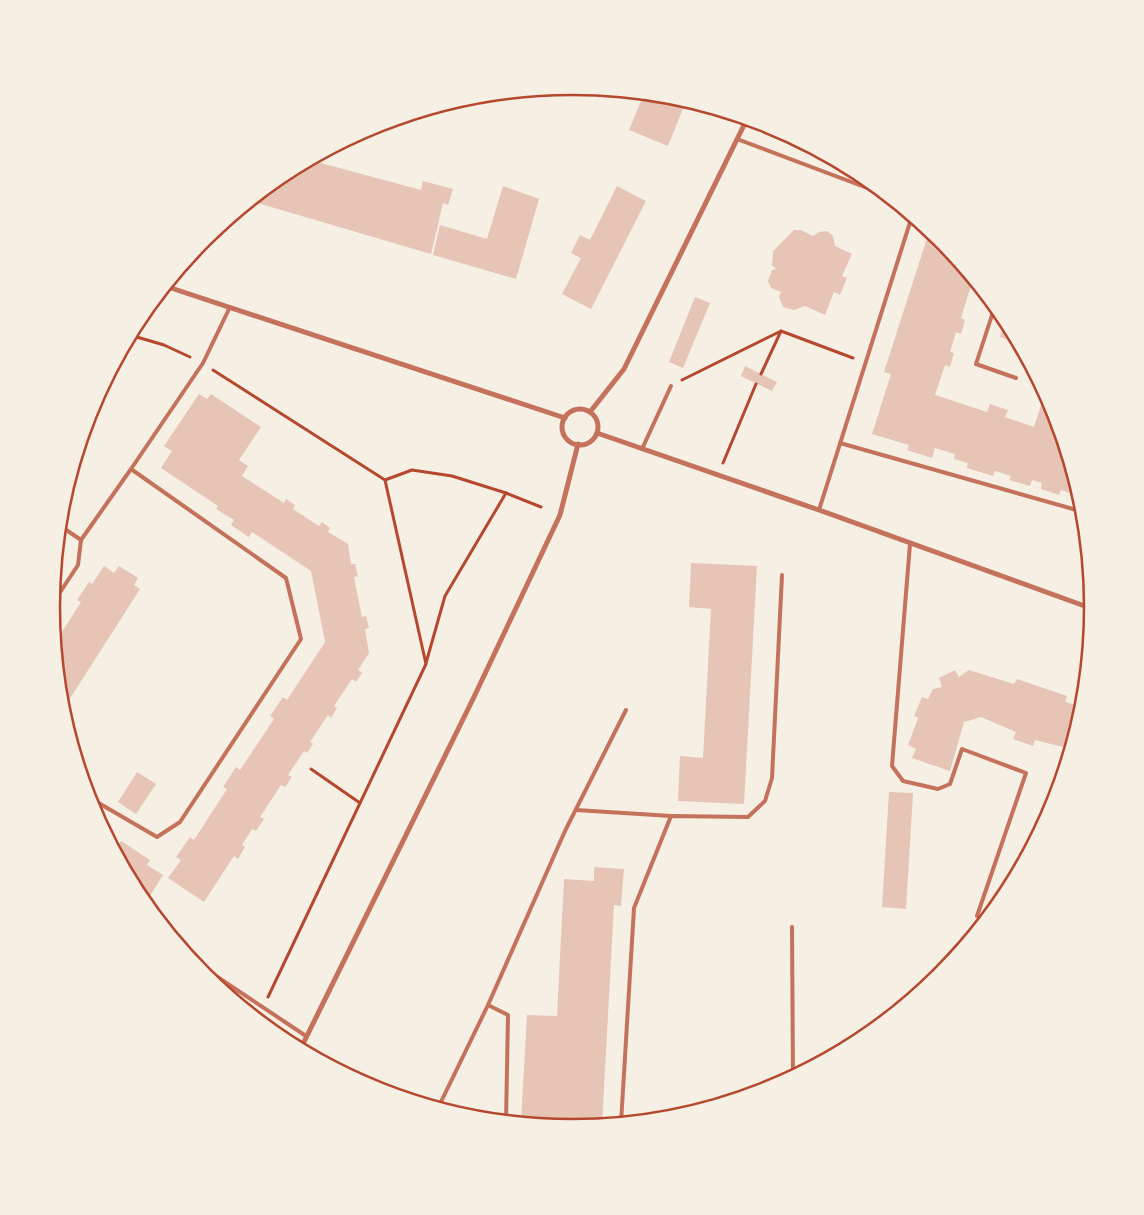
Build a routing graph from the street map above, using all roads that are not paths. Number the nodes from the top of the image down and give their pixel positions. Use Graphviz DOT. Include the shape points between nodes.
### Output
graph roads {
  1 [pos="744,125"];
  2 [pos="737,139"];
  3 [pos="862,186"];
  4 [pos="910,223"];
  5 [pos="172,288"];
  6 [pos="230,307"];
  7 [pos="992,315"];
  8 [pos="1016,378"];
  9 [pos="671,386"];
  10 [pos="590,412"];
  11 [pos="565,418"];
  12 [pos="597,433"];
  13 [pos="578,444"];
  14 [pos="840,444"];
  15 [pos="642,449"];
  16 [pos="130,469"];
  17 [pos="1074,509"];
  18 [pos="819,510"];
  19 [pos="66,530"];
  20 [pos="81,540"];
  21 [pos="910,544"];
  22 [pos="782,575"];
  23 [pos="60,592"];
  24 [pos="1084,606"];
  25 [pos="626,710"];
  26 [pos="99,803"];
  27 [pos="576,810"];
  28 [pos="671,816"];
  29 [pos="977,916"];
  30 [pos="792,928"];
  31 [pos="215,975"];
  32 [pos="488,1005"];
  33 [pos="306,1036"];
  34 [pos="303,1043"];
  35 [pos="793,1069"];
  36 [pos="441,1102"];
  37 [pos="506,1115"];
  38 [pos="621,1117"];
  1 -- 2 [label="street"];
  2 -- 3 [label="lane"];
  2 -- 10 [label="street" via="624,369"];
  4 -- 14 [label="lane"];
  5 -- 6 [label="street"];
  6 -- 11 [label="street"];
  6 -- 16 [label="lane" via="203,363"];
  7 -- 8 [label="lane" via="976,364"];
  9 -- 15 [label="lane"];
  10 -- 11 [label="street" via="579,409"];
  10 -- 12 [label="street" via="597,421"];
  11 -- 13 [label="street" via="564,435"];
  12 -- 13 [label="street" via="589,442"];
  12 -- 15 [label="street"];
  13 -- 33 [label="street" via="560,515"];
  14 -- 17 [label="lane"];
  14 -- 18 [label="lane"];
  15 -- 18 [label="street"];
  16 -- 20 [label="lane"];
  16 -- 26 [label="lane" via="286,578 301,639 180,822 157,836"];
  18 -- 21 [label="street"];
  19 -- 20 [label="lane"];
  20 -- 23 [label="lane" via="78,565"];
  21 -- 24 [label="street"];
  21 -- 29 [label="lane" via="892,766 903,781 938,789 950,784 962,749 1026,773"];
  22 -- 28 [label="lane" via="772,778 766,801 748,817"];
  25 -- 27 [label="lane"];
  27 -- 28 [label="lane"];
  27 -- 32 [label="lane"];
  28 -- 38 [label="lane" via="634,908"];
  30 -- 35 [label="lane"];
  31 -- 33 [label="lane"];
  32 -- 36 [label="lane"];
  32 -- 37 [label="lane" via="508,1015"];
  33 -- 34 [label="street"];
}
